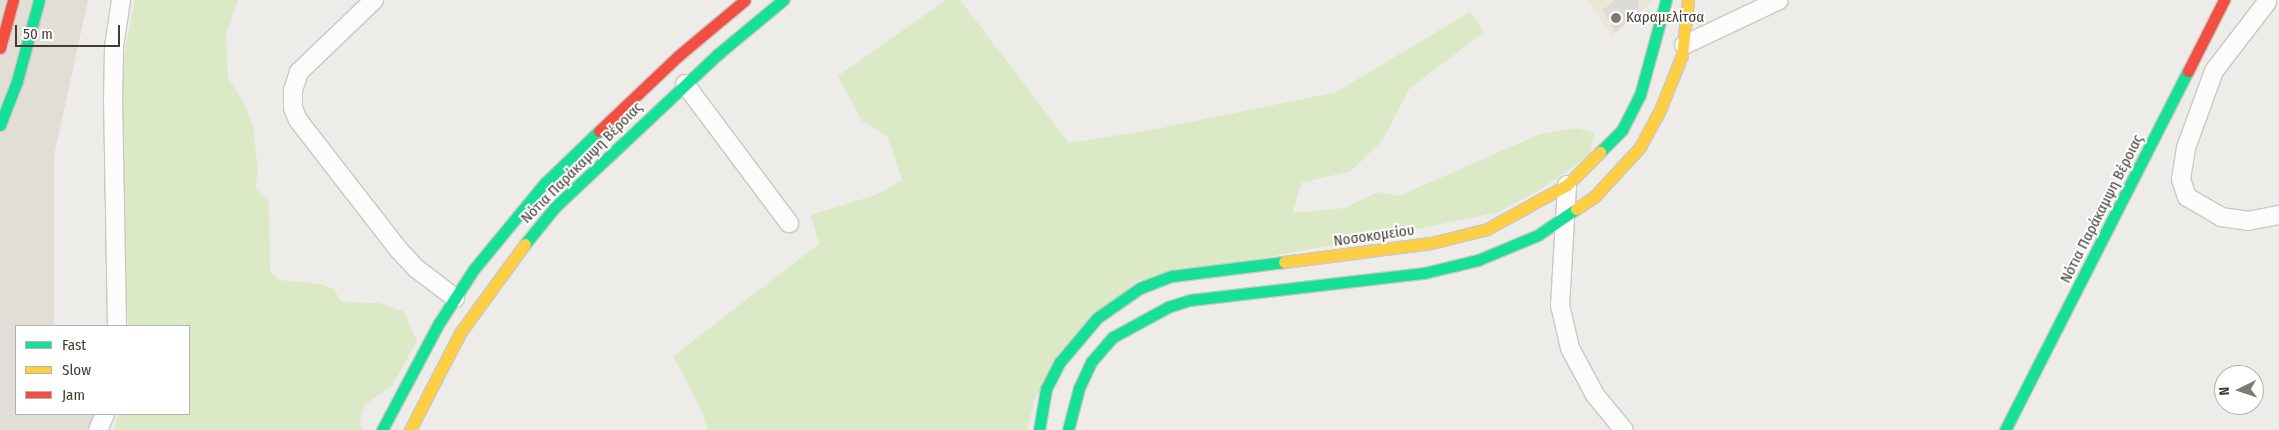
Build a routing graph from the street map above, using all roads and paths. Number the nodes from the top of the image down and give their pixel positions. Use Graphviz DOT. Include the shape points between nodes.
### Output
graph roads {
  1 [pos="13,0"];
  2 [pos="39,0"];
  3 [pos="121,0"];
  4 [pos="374,0"];
  5 [pos="745,0"];
  6 [pos="783,0"];
  7 [pos="1666,0"];
  8 [pos="1688,0"];
  9 [pos="1778,0"];
  10 [pos="2225,1"];
  11 [pos="2267,2"];
  12 [pos="1684,45"];
  13 [pos="0,48"];
  14 [pos="0,75"];
  15 [pos="17,81"];
  16 [pos="685,84"];
  17 [pos="0,125"];
  18 [pos="1567,185"];
  19 [pos="2279,215"];
  20 [pos="1565,216"];
  21 [pos="789,223"];
  22 [pos="455,298"];
  23 [pos="117,325"];
  24 [pos="105,415"];
  25 [pos="98,430"];
  26 [pos="382,430"];
  27 [pos="410,430"];
  28 [pos="1039,430"];
  29 [pos="1068,430"];
  30 [pos="1624,430"];
  31 [pos="2004,430"];
  1 -- 13 [label="main road"];
  2 -- 15 [label="main road"];
  3 -- 23 [label="street" via="114,47 113,100"];
  4 -- 22 [label="street" via="299,72 293,90 294,108 298,120 400,250 417,269"];
  5 -- 22 [label="main road, Νότια Παράκαμψη Βέροιας" via="678,56 545,183 474,269"];
  6 -- 16 [label="main road, Νότια Παράκαμψη Βέροιας"];
  7 -- 18 [label="main road, Νοσοκομείου" via="1662,26 1645,79 1622,130"];
  8 -- 12 [label="main road"];
  9 -- 12 [label="street"];
  10 -- 31 [label="main road, Νότια Παράκαμψη Βέροιας"];
  11 -- 19 [label="street" via="2214,71 2186,148 2181,179 2187,197 2221,217 2248,221"];
  12 -- 20 [label="main road" via="1660,110 1640,147 1595,196"];
  14 -- 15 [label="street"];
  15 -- 17 [label="main road"];
  16 -- 21 [label="street"];
  16 -- 27 [label="main road, Νότια Παράκαμψη Βέροιας" via="605,157 524,243 460,332"];
  18 -- 20 [label="street"];
  18 -- 28 [label="main road, Νοσοκομείου" via="1518,215 1487,229 1431,243 1172,276 1140,288 1097,318 1060,362 1046,389"];
  20 -- 29 [label="main road" via="1511,248 1424,273 1190,300 1168,307 1113,337 1091,362 1079,388"];
  20 -- 30 [label="street" via="1560,305 1570,348 1595,394"];
  22 -- 26 [label="main road, Νότια Παράκαμψη Βέροιας"];
  24 -- 25 [label="street"];
}
